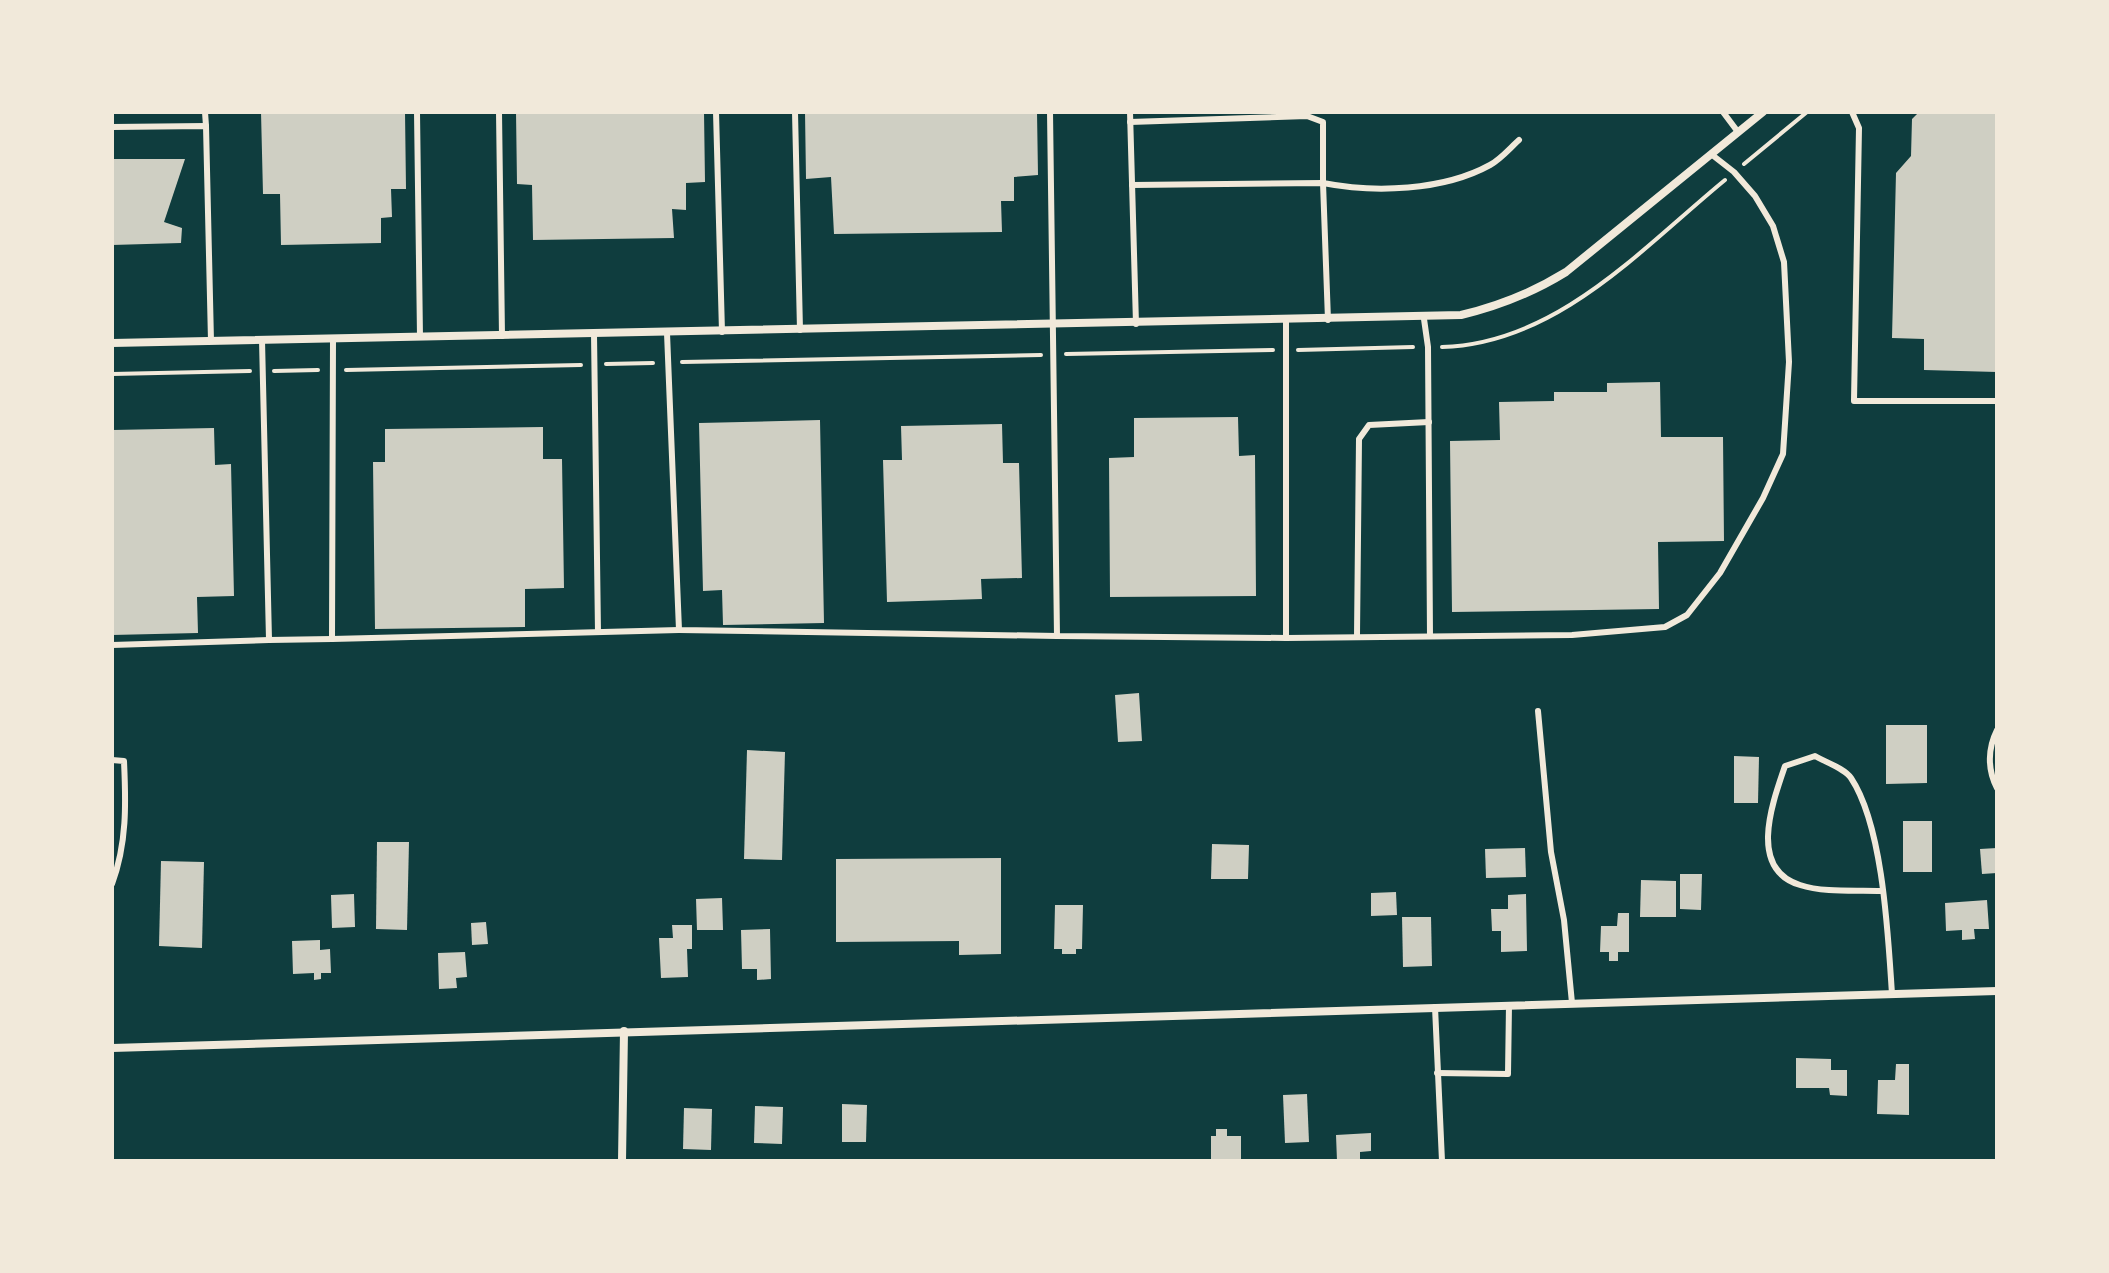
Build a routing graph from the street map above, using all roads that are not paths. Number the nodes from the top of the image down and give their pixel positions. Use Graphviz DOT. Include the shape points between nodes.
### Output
graph roads {
  1 [pos="205,112"];
  2 [pos="417,112"];
  3 [pos="499,112"];
  4 [pos="716,112"];
  5 [pos="795,112"];
  6 [pos="1050,112"];
  7 [pos="1130,112"];
  8 [pos="1723,112"];
  9 [pos="1763,112"];
  10 [pos="1852,112"];
  11 [pos="1130,122"];
  12 [pos="206,126"];
  13 [pos="112,127"];
  14 [pos="1738,132"];
  15 [pos="1519,140"];
  16 [pos="1711,154"];
  17 [pos="1323,183"];
  18 [pos="1132,185"];
  19 [pos="1424,319"];
  20 [pos="1328,321"];
  21 [pos="1286,322"];
  22 [pos="1136,324"];
  23 [pos="1054,326"];
  24 [pos="800,330"];
  25 [pos="722,332"];
  26 [pos="667,333"];
  27 [pos="594,334"];
  28 [pos="502,336"];
  29 [pos="420,337"];
  30 [pos="333,339"];
  31 [pos="262,340"];
  32 [pos="211,341"];
  33 [pos="112,343"];
  34 [pos="1997,401"];
  35 [pos="1429,422"];
  36 [pos="679,630"];
  37 [pos="598,632"];
  38 [pos="1057,636"];
  39 [pos="1357,636"];
  40 [pos="1430,636"];
  41 [pos="1286,638"];
  42 [pos="332,639"];
  43 [pos="269,640"];
  44 [pos="112,645"];
  45 [pos="1538,711"];
  46 [pos="1997,730"];
  47 [pos="112,760"];
  48 [pos="1997,788"];
  49 [pos="112,884"];
  50 [pos="1881,891"];
  51 [pos="1997,991"];
  52 [pos="1892,994"];
  53 [pos="1572,1003"];
  54 [pos="1509,1005"];
  55 [pos="1435,1007"];
  56 [pos="624,1031"];
  57 [pos="112,1041"];
  58 [pos="112,1048"];
  59 [pos="1437,1073"];
  60 [pos="622,1161"];
  61 [pos="1442,1161"];
  1 -- 12 [label="lane"];
  2 -- 29 [label="lane"];
  3 -- 28 [label="lane"];
  4 -- 25 [label="lane"];
  5 -- 24 [label="lane"];
  6 -- 23 [label="lane"];
  7 -- 11 [label="lane"];
  8 -- 14 [label="lane"];
  9 -- 14 [label="street"];
  10 -- 34 [label="lane" via="1859,128 1854,401"];
  11 -- 17 [label="lane" via="1307,116 1323,122"];
  11 -- 18 [label="lane"];
  12 -- 13 [label="lane"];
  12 -- 32 [label="lane"];
  14 -- 16 [label="street"];
  15 -- 17 [label="lane" via="1491,165 1434,184 1352,189"];
  16 -- 19 [label="street" via="1538,289 1495,307"];
  16 -- 40 [label="lane" via="1755,196 1773,226 1784,262 1789,362 1783,454 1720,573 1687,615 1665,627"];
  17 -- 18 [label="lane"];
  17 -- 20 [label="lane"];
  18 -- 22 [label="lane"];
  19 -- 20 [label="street"];
  19 -- 35 [label="lane"];
  20 -- 21 [label="street"];
  21 -- 22 [label="street"];
  21 -- 41 [label="lane"];
  22 -- 23 [label="street"];
  23 -- 24 [label="street"];
  23 -- 38 [label="lane"];
  24 -- 25 [label="street"];
  25 -- 26 [label="street"];
  26 -- 27 [label="street"];
  26 -- 36 [label="lane"];
  27 -- 28 [label="street"];
  27 -- 37 [label="lane"];
  28 -- 29 [label="street"];
  29 -- 30 [label="street"];
  30 -- 31 [label="street"];
  30 -- 42 [label="lane"];
  31 -- 32 [label="street"];
  31 -- 43 [label="lane"];
  32 -- 33 [label="street"];
  35 -- 39 [label="lane" via="1369,425 1359,439"];
  35 -- 40 [label="lane"];
  36 -- 37 [label="lane"];
  36 -- 38 [label="lane"];
  37 -- 42 [label="lane"];
  38 -- 41 [label="lane"];
  39 -- 40 [label="lane"];
  39 -- 41 [label="lane"];
  42 -- 43 [label="lane"];
  43 -- 44 [label="lane"];
  45 -- 53 [label="lane"];
  46 -- 48 [label="lane" via="1989,746"];
  47 -- 49 [label="lane" via="124,761 125,845"];
  50 -- 50 [label="lane" via="1869,813 1849,775 1815,756 1785,766 1773,802 1771,865 1780,876 1802,886"];
  50 -- 52 [label="lane"];
  51 -- 52 [label="street"];
  52 -- 53 [label="street"];
  53 -- 54 [label="street"];
  54 -- 55 [label="street"];
  54 -- 59 [label="lane" via="1508,1074"];
  55 -- 56 [label="street"];
  55 -- 59 [label="lane"];
  56 -- 58 [label="street"];
  56 -- 60 [label="street"];
  57 -- 58 [label="lane"];
  59 -- 61 [label="lane"];
}
